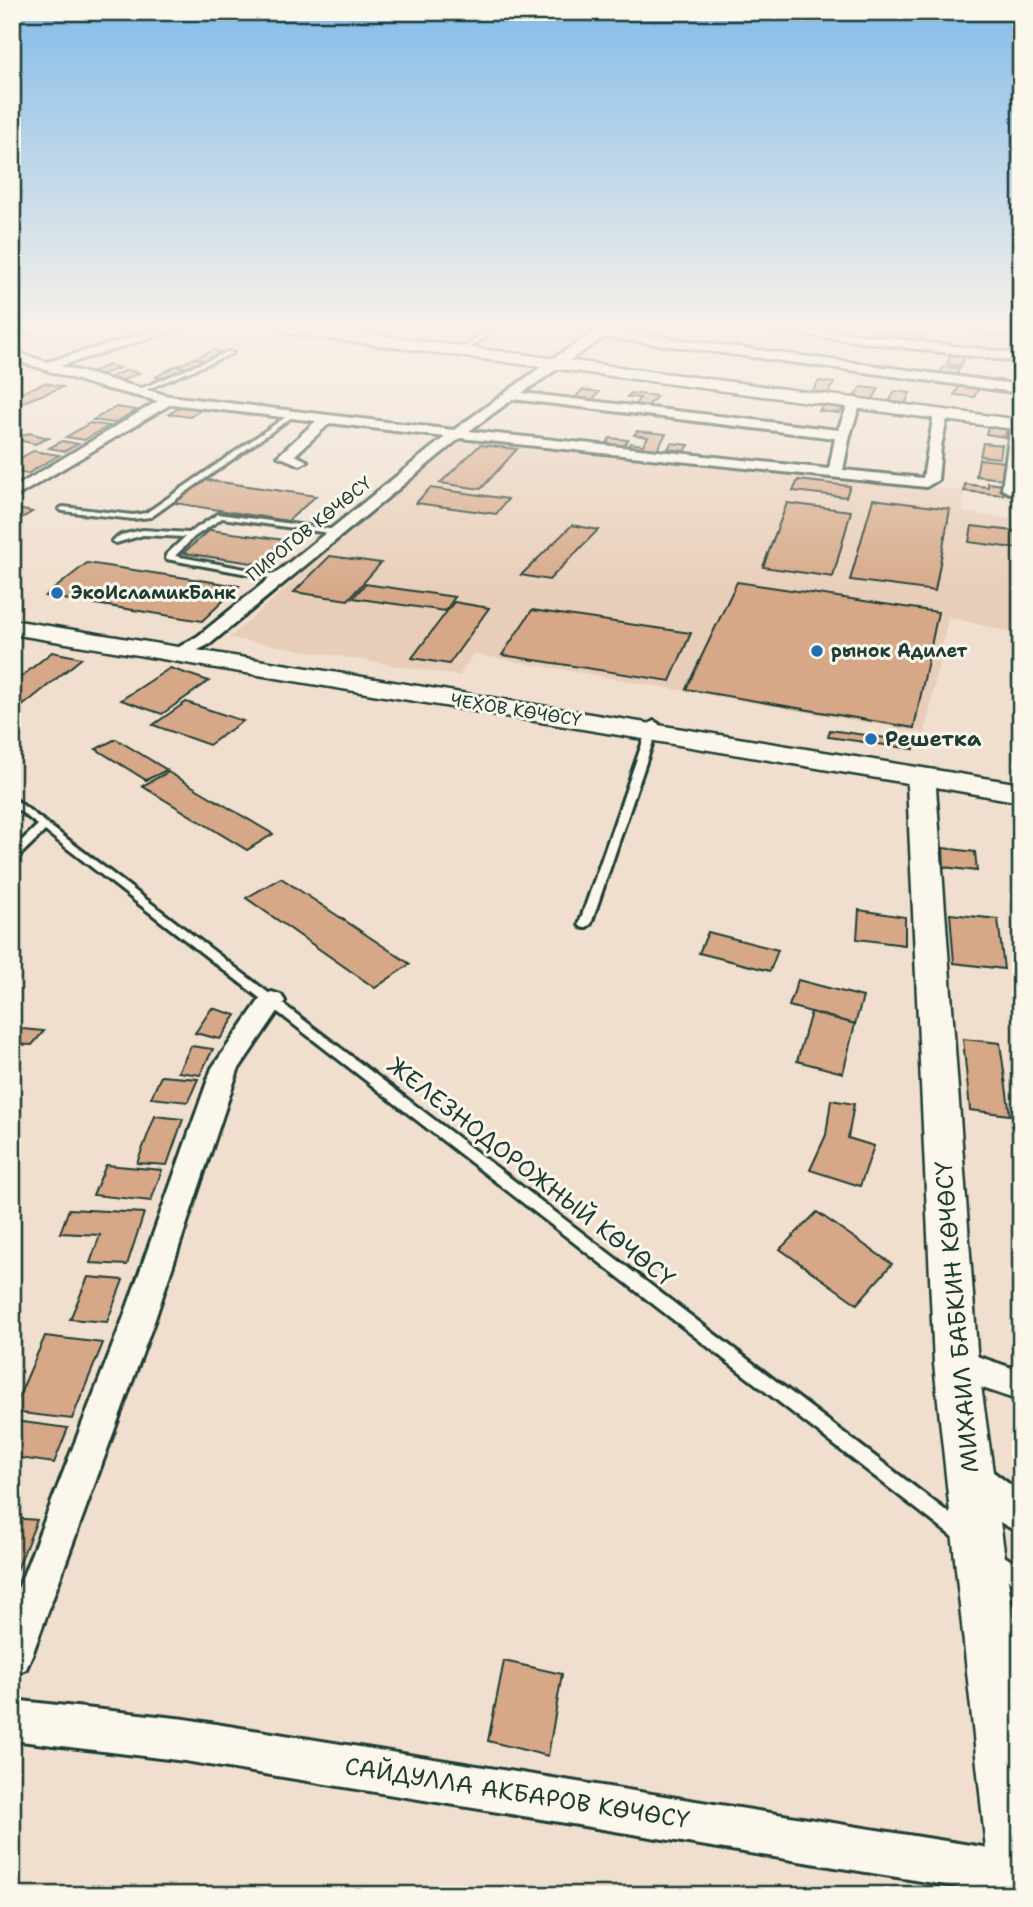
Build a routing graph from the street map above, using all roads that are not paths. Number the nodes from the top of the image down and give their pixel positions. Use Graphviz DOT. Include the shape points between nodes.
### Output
graph roads {
  1 [pos="141,417"];
  2 [pos="289,417"];
  3 [pos="299,417"];
  4 [pos="480,417"];
  5 [pos="693,417"];
  6 [pos="850,417"];
  7 [pos="940,417"];
  8 [pos="962,417"];
  9 [pos="326,420"];
  10 [pos="1020,425"];
  11 [pos="457,434"];
  12 [pos="843,435"];
  13 [pos="300,461"];
  14 [pos="835,473"];
  15 [pos="1009,489"];
  16 [pos="12,495"];
  17 [pos="63,509"];
  18 [pos="336,532"];
  19 [pos="191,535"];
  20 [pos="116,541"];
  21 [pos="279,578"];
  22 [pos="12,618"];
  23 [pos="12,627"];
  24 [pos="192,650"];
  25 [pos="652,728"];
  26 [pos="926,774"];
  27 [pos="1021,782"];
  28 [pos="1021,793"];
  29 [pos="12,800"];
  30 [pos="44,825"];
  31 [pos="12,857"];
  32 [pos="585,924"];
  33 [pos="272,1000"];
  34 [pos="956,1364"];
  35 [pos="1021,1386"];
  36 [pos="968,1474"];
  37 [pos="1021,1515"];
  38 [pos="980,1548"];
  39 [pos="1021,1579"];
  40 [pos="12,1655"];
  41 [pos="12,1720"];
  42 [pos="1014,1760"];
  43 [pos="1020,1881"];
  1 -- 16 [label="street"];
  2 -- 17 [label="lane" via="148,515"];
  3 -- 9 [label="street"];
  4 -- 11 [label="street, ПИРОГОВ КӨЧӨСҮ"];
  5 -- 12 [label="street"];
  6 -- 12 [label="street"];
  7 -- 14 [label="street" via="931,480 926,483"];
  8 -- 10 [label="main road"];
  9 -- 11 [label="street"];
  9 -- 13 [label="street" via="285,456"];
  10 -- 15 [label="street"];
  11 -- 14 [label="street"];
  11 -- 18 [label="street, ПИРОГОВ КӨЧӨСҮ"];
  12 -- 14 [label="street"];
  18 -- 19 [label="lane" via="230,516 214,518"];
  18 -- 21 [label="street, ПИРОГОВ КӨЧӨСҮ"];
  19 -- 20 [label="lane" via="138,533"];
  19 -- 21 [label="lane" via="169,557"];
  21 -- 24 [label="street, ПИРОГОВ КӨЧӨСҮ"];
  22 -- 24 [label="main road, ЧЕХОВ КӨЧӨСҮ"];
  23 -- 24 [label="main road, ЧЕХОВ КӨЧӨСҮ"];
  24 -- 25 [label="main road, ЧЕХОВ КӨЧӨСҮ"];
  25 -- 26 [label="main road, ЧЕХОВ КӨЧӨСҮ"];
  25 -- 32 [label="lane"];
  26 -- 27 [label="main road"];
  26 -- 28 [label="main road, ЧЕХОВ КӨЧӨСҮ"];
  26 -- 34 [label="main road, МИХАИЛ БАБКИН КӨЧӨСҮ"];
  29 -- 30 [label="lane, ЖЕЛЕЗНОДОРОЖНЫЙ КӨЧӨСҮ"];
  30 -- 31 [label="lane"];
  30 -- 33 [label="lane, ЖЕЛЕЗНОДОРОЖНЫЙ КӨЧӨСҮ"];
  33 -- 38 [label="lane, ЖЕЛЕЗНОДОРОЖНЫЙ КӨЧӨСҮ"];
  33 -- 40 [label="street" via="225,1068 139,1320"];
  34 -- 35 [label="street"];
  34 -- 36 [label="main road, МИХАИЛ БАБКИН КӨЧӨСҮ"];
  36 -- 37 [label="street"];
  36 -- 38 [label="main road, МИХАИЛ БАБКИН КӨЧӨСҮ"];
  38 -- 39 [label="lane, ЖЕЛЕЗНОДОРОЖНЫЙ КӨЧӨСҮ"];
  38 -- 42 [label="main road, МИХАИЛ БАБКИН КӨЧӨСҮ"];
  41 -- 43 [label="street, САЙДУЛЛА АКБАРОВ КӨЧӨСҮ" via="185,1740"];
  42 -- 43 [label="main road, МИХАИЛ БАБКИН КӨЧӨСҮ"];
}
